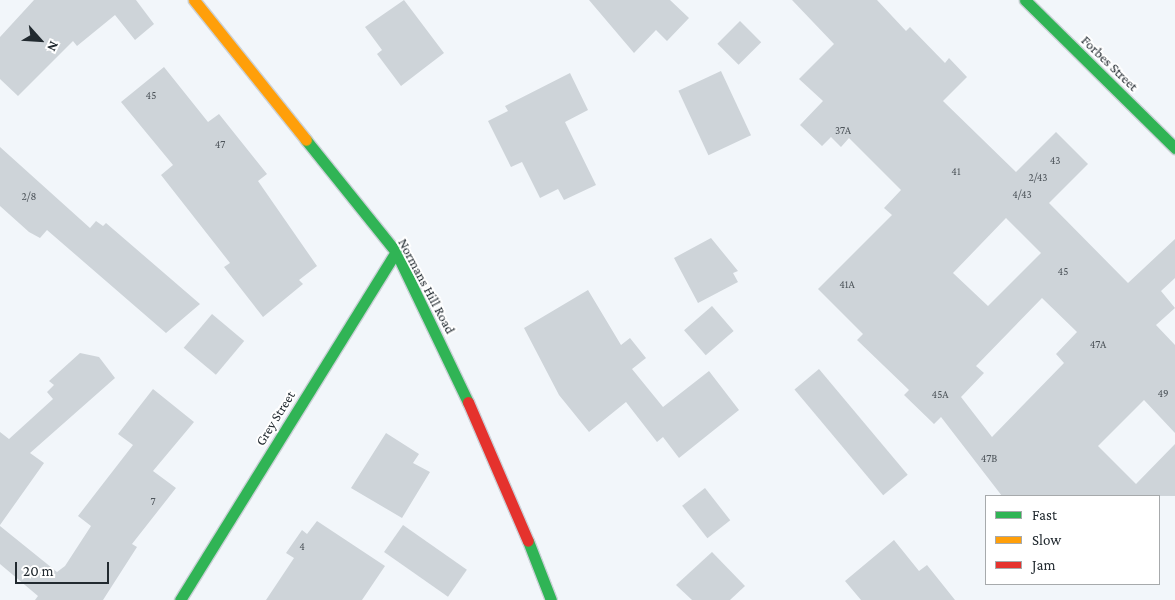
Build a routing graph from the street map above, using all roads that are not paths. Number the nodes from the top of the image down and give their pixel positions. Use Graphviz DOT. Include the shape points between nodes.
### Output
graph roads {
  1 [pos="194,0"];
  2 [pos="1025,0"];
  3 [pos="1175,148"];
  4 [pos="396,252"];
  5 [pos="180,600"];
  6 [pos="551,600"];
  1 -- 4 [label="street, Normans Hill Road"];
  2 -- 3 [label="street, Forbes Street"];
  4 -- 5 [label="street, Grey Street"];
  4 -- 6 [label="street, Normans Hill Road" via="494,455"];
}
